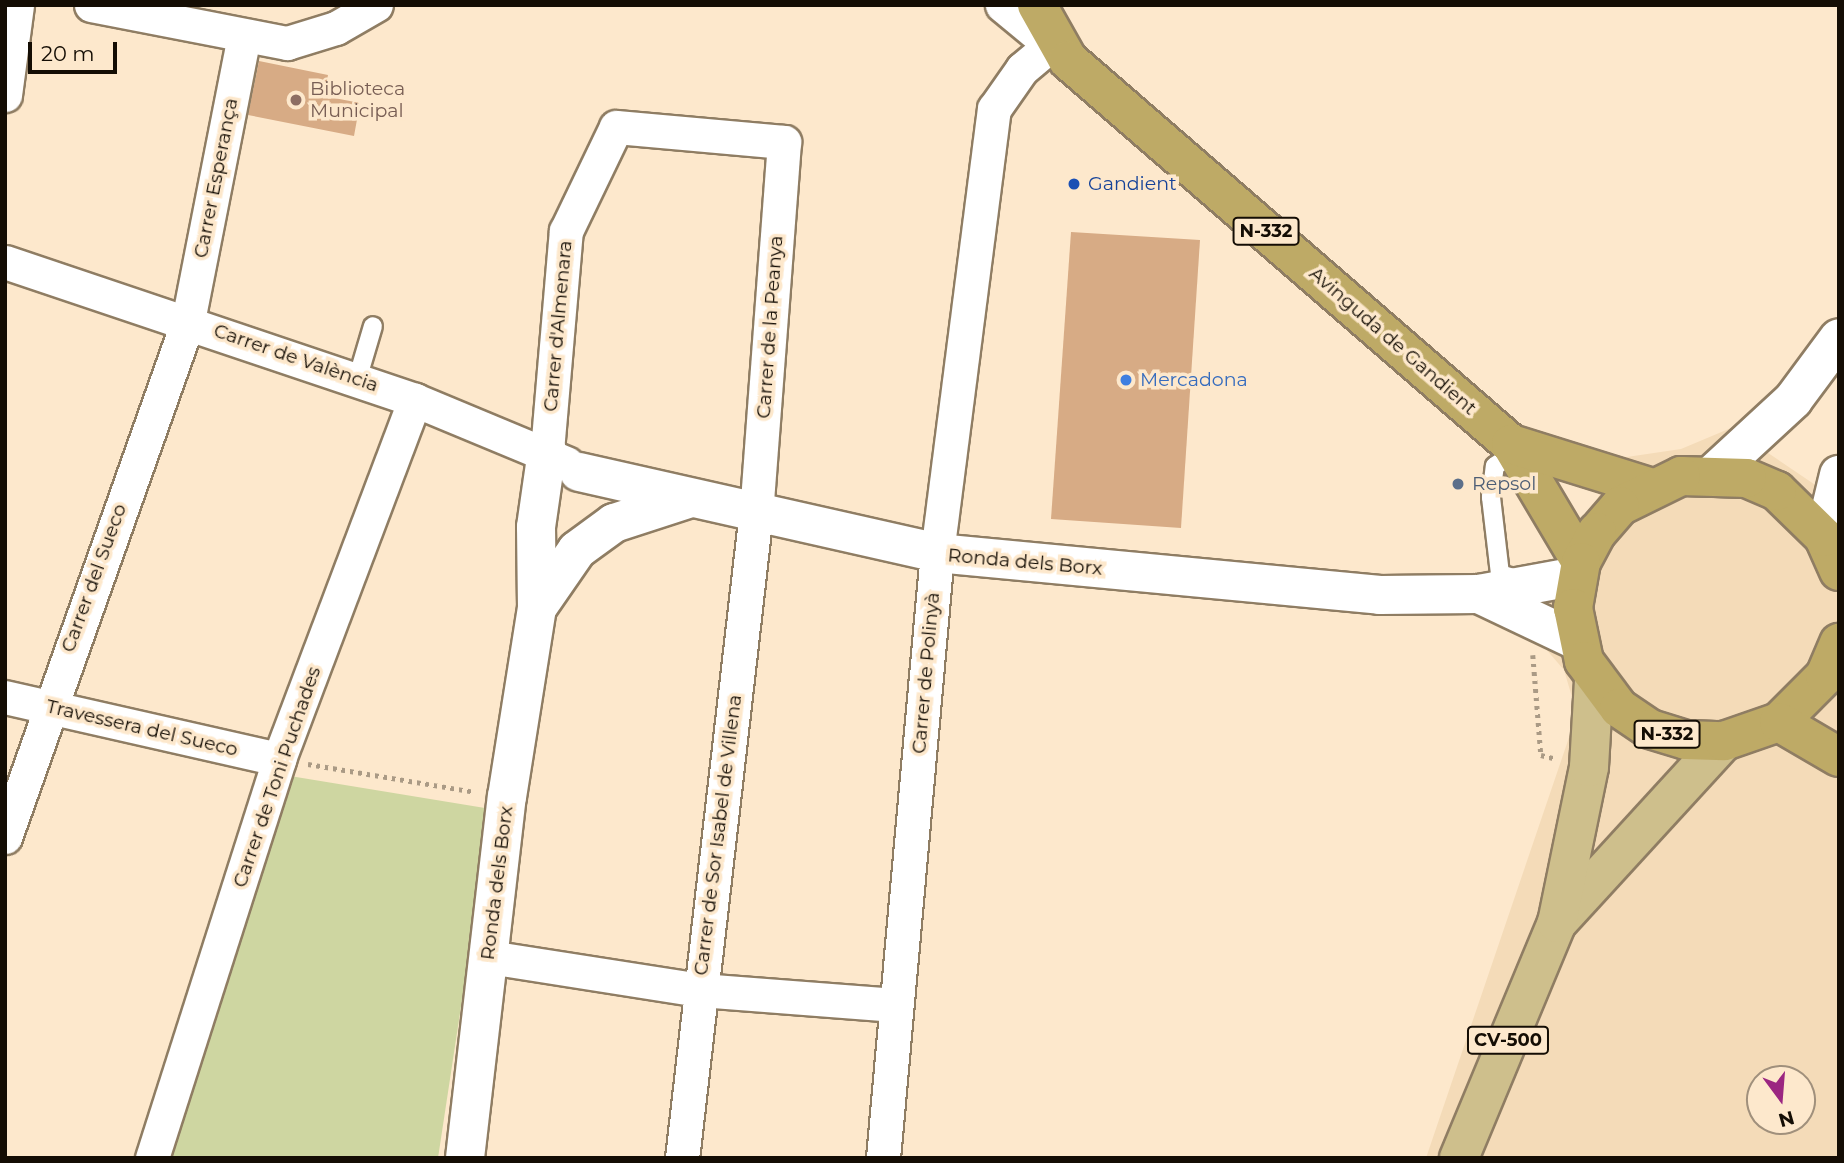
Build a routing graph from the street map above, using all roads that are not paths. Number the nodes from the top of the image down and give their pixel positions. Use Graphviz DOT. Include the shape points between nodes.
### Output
graph roads {
  1 [pos="17,5"];
  2 [pos="91,5"];
  3 [pos="376,5"];
  4 [pos="1002,5"];
  5 [pos="1037,5"];
  6 [pos="244,36"];
  7 [pos="1059,52"];
  8 [pos="5,95"];
  9 [pos="783,142"];
  10 [pos="5,262"];
  11 [pos="188,321"];
  12 [pos="373,326"];
  13 [pos="1839,338"];
  14 [pos="357,380"];
  15 [pos="415,400"];
  16 [pos="547,451"];
  17 [pos="1519,456"];
  18 [pos="1714,473"];
  19 [pos="593,475"];
  20 [pos="1839,475"];
  21 [pos="1649,487"];
  22 [pos="691,498"];
  23 [pos="755,512"];
  24 [pos="536,545"];
  25 [pos="937,553"];
  26 [pos="1831,554"];
  27 [pos="1579,569"];
  28 [pos="1536,601"];
  29 [pos="537,608"];
  30 [pos="1578,641"];
  31 [pos="1838,646"];
  32 [pos="1594,680"];
  33 [pos="5,698"];
  34 [pos="47,706"];
  35 [pos="1779,722"];
  36 [pos="1724,741"];
  37 [pos="1839,757"];
  38 [pos="279,759"];
  39 [pos="5,837"];
  40 [pos="1556,923"];
  41 [pos="489,957"];
  42 [pos="700,990"];
  43 [pos="895,1005"];
  44 [pos="152,1158"];
  45 [pos="465,1158"];
  46 [pos="682,1158"];
  47 [pos="883,1158"];
  48 [pos="1460,1158"];
  1 -- 8 [label="street"];
  2 -- 6 [label="street"];
  3 -- 6 [label="street" via="336,28 287,43"];
  4 -- 7 [label="street"];
  5 -- 7 [label="highway, Avinguda de Gandient / N-332"];
  6 -- 11 [label="street, Carrer Esperança"];
  7 -- 17 [label="highway, Avinguda de Gandient / N-332"];
  7 -- 25 [label="street, Carrer de Polinyà" via="1022,69 994,109"];
  9 -- 16 [label="street, Carrer d'Almenara" via="616,127 566,231"];
  9 -- 23 [label="street, Carrer de la Peanya"];
  10 -- 11 [label="street, Carrer de València"];
  11 -- 14 [label="street, Carrer de València"];
  11 -- 34 [label="street, Carrer del Sueco"];
  12 -- 14 [label="lane"];
  13 -- 18 [label="street" via="1793,400"];
  14 -- 15 [label="street, Carrer de València"];
  15 -- 16 [label="street, Carrer de València"];
  15 -- 38 [label="street, Carrer de Toni Puchades"];
  16 -- 19 [label="street, Carrer de València"];
  16 -- 24 [label="street, Ronda dels Borx"];
  17 -- 21 [label="highway, N-332"];
  17 -- 27 [label="highway, N-332"];
  17 -- 28 [label="lane" via="1495,466 1494,529 1500,574"];
  18 -- 21 [label="highway, N-332"];
  18 -- 26 [label="highway, N-332" via="1777,491"];
  19 -- 22 [label="street, Ronda dels Borx"];
  19 -- 24 [label="street" via="567,501"];
  20 -- 26 [label="street"];
  21 -- 27 [label="highway, N-332" via="1597,532"];
  22 -- 23 [label="street, Ronda dels Borx"];
  22 -- 29 [label="street" via="614,523 578,550"];
  23 -- 25 [label="street, Ronda dels Borx"];
  23 -- 42 [label="street, Carrer de Sor Isabel de Villena"];
  24 -- 29 [label="street, Ronda dels Borx"];
  25 -- 28 [label="street, Ronda dels Borx" via="1380,595 1479,594"];
  25 -- 43 [label="street, Carrer de Polinyà"];
  27 -- 28 [label="street, Ronda dels Borx"];
  27 -- 30 [label="highway, N-332"];
  28 -- 30 [label="street"];
  29 -- 41 [label="street, Ronda dels Borx" via="507,797"];
  30 -- 32 [label="highway, N-332"];
  31 -- 35 [label="highway, N-332" via="1825,676"];
  32 -- 36 [label="highway, N-332" via="1619,708 1650,729 1686,740"];
  32 -- 40 [label="main road, CV-500" via="1588,767"];
  33 -- 34 [label="street, Travessera del Sueco"];
  34 -- 38 [label="street, Travessera del Sueco"];
  34 -- 39 [label="street, Carrer del Sueco"];
  35 -- 36 [label="highway, N-332"];
  35 -- 37 [label="highway"];
  36 -- 40 [label="main road, CV-500"];
  38 -- 44 [label="street, Carrer de Toni Puchades"];
  40 -- 48 [label="main road, CV-500"];
  41 -- 42 [label="street"];
  41 -- 45 [label="street, Ronda dels Borx"];
  42 -- 43 [label="street"];
  42 -- 46 [label="street, Carrer de Sor Isabel de Villena"];
  43 -- 47 [label="street, Carrer de Polinyà"];
}
